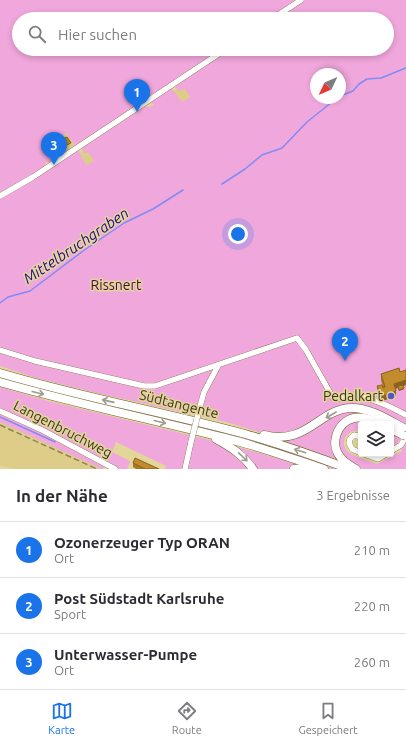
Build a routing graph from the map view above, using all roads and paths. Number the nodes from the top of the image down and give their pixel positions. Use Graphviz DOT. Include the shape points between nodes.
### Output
graph roads {
  1 [pos="301,0"];
  2 [pos="283,12"];
  3 [pos="215,56"];
  4 [pos="0,196"];
  5 [pos="0,350"];
  6 [pos="218,366"];
  7 [pos="0,373"];
  8 [pos="0,382"];
  9 [pos="0,411"];
  10 [pos="406,415"];
  11 [pos="373,421"];
  12 [pos="394,430"];
  13 [pos="207,434"];
  14 [pos="246,434"];
  15 [pos="405,434"];
  16 [pos="358,436"];
  17 [pos="394,449"];
  18 [pos="358,452"];
  19 [pos="115,469"];
  20 [pos="185,469"];
  21 [pos="253,469"];
  22 [pos="294,469"];
  23 [pos="312,469"];
  24 [pos="324,469"];
  25 [pos="350,469"];
  26 [pos="356,469"];
  1 -- 2 [label="lane"];
  3 -- 4 [label="lane" via="33,177"];
  5 -- 6 [label="lane" via="35,361 144,386 155,386"];
  6 -- 10 [label="lane" via="297,338 333,398 362,397"];
  6 -- 20 [label="lane, bridge" via="204,392"];
  14 -- 7 [label="highway, Südtangente, one-way"];
  8 -- 13 [label="highway, Südtangente, one-way"];
  9 -- 19 [label="lane, Langenbruchweg"];
  11 -- 26 [label="highway" via="359,418 347,421 338,429 335,442 337,453"];
  12 -- 15 [label="highway"];
  13 -- 21 [label="highway, one-way" via="235,450"];
  13 -- 24 [label="highway, Südtangente"];
  15 -- 14 [label="highway, one-way" via="366,411 353,408 336,412 298,435 281,437"];
  25 -- 14 [label="highway, Südtangente, one-way"];
  15 -- 17 [label="lane" via="401,445"];
  16 -- 18 [label="lane" via="354,435 349,443 352,449"];
  22 -- 23 [label="highway"];
}
